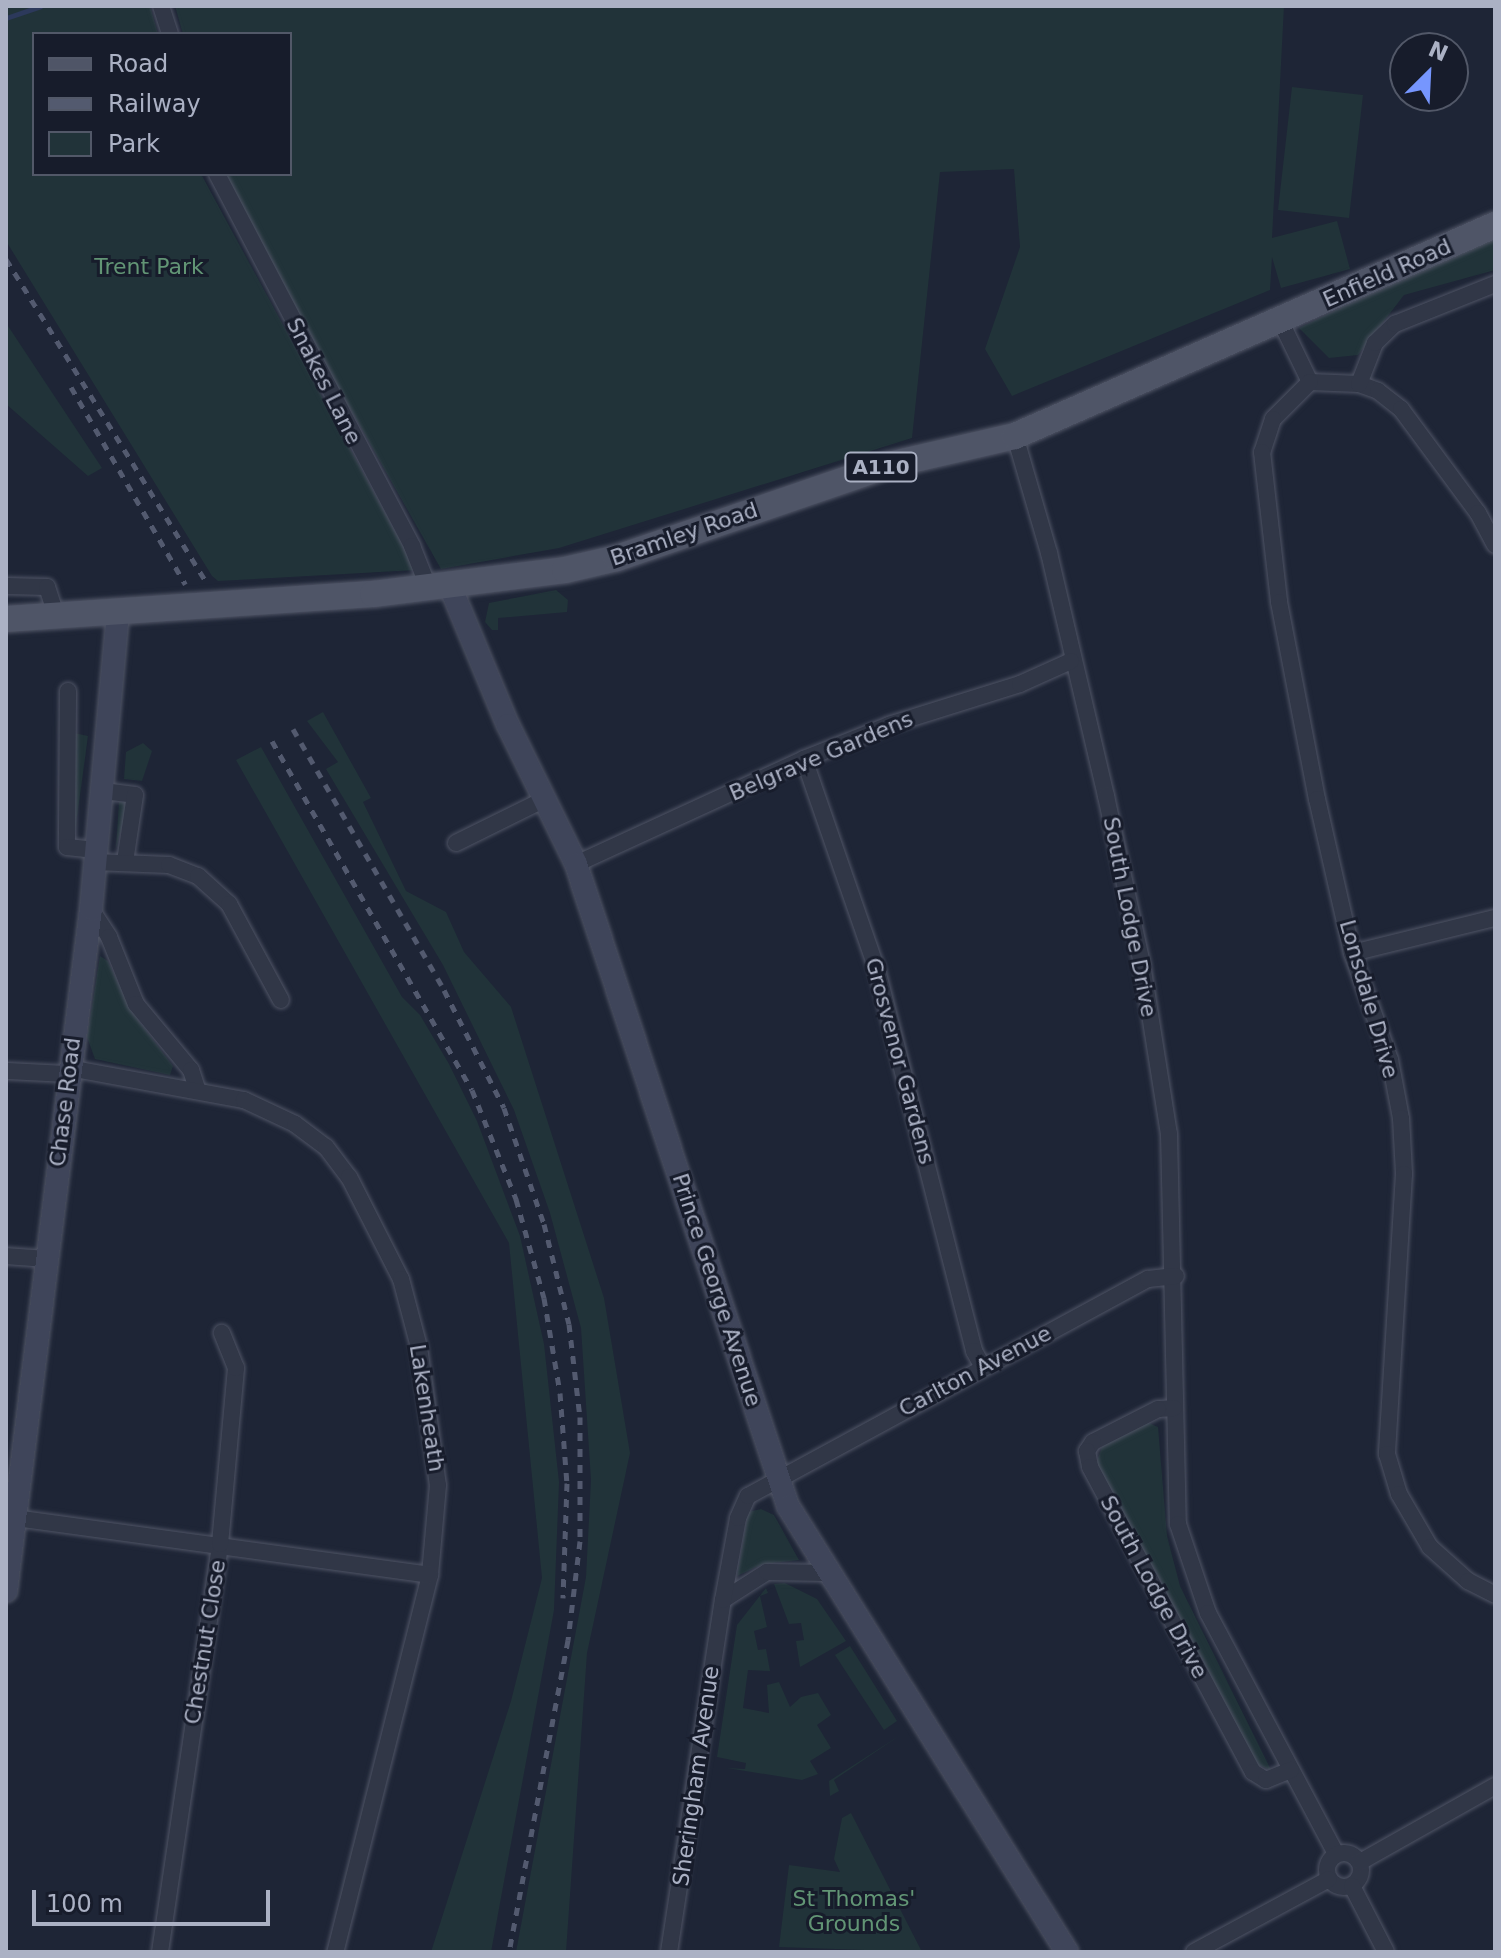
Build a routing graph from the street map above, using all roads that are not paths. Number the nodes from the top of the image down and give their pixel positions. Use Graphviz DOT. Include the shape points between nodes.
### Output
graph roads {
  1 [pos="161,6"];
  2 [pos="169,32"];
  3 [pos="218,176"];
  4 [pos="1495,225"];
  5 [pos="1495,284"];
  6 [pos="1280,320"];
  7 [pos="1310,382"];
  8 [pos="1359,384"];
  9 [pos="1015,436"];
  10 [pos="1495,545"];
  11 [pos="6,586"];
  12 [pos="439,588"];
  13 [pos="54,602"];
  14 [pos="118,613"];
  15 [pos="6,619"];
  16 [pos="1071,661"];
  17 [pos="68,691"];
  18 [pos="804,759"];
  19 [pos="103,791"];
  20 [pos="545,799"];
  21 [pos="456,843"];
  22 [pos="95,856"];
  23 [pos="125,862"];
  24 [pos="576,864"];
  25 [pos="91,909"];
  26 [pos="1495,918"];
  27 [pos="1352,953"];
  28 [pos="281,1000"];
  29 [pos="6,1071"];
  30 [pos="69,1071"];
  31 [pos="198,1091"];
  32 [pos="6,1256"];
  33 [pos="46,1259"];
  34 [pos="1176,1276"];
  35 [pos="222,1333"];
  36 [pos="983,1367"];
  37 [pos="1174,1408"];
  38 [pos="777,1478"];
  39 [pos="11,1480"];
  40 [pos="15,1518"];
  41 [pos="220,1544"];
  42 [pos="828,1573"];
  43 [pos="430,1575"];
  44 [pos="6,1591"];
  45 [pos="1495,1595"];
  46 [pos="723,1600"];
  47 [pos="1291,1770"];
  48 [pos="1495,1786"];
  49 [pos="1336,1854"];
  50 [pos="1360,1862"];
  51 [pos="1329,1879"];
  52 [pos="1352,1886"];
  53 [pos="1059,1948"];
  54 [pos="160,1952"];
  55 [pos="335,1952"];
  56 [pos="669,1952"];
  57 [pos="1194,1952"];
  58 [pos="1386,1952"];
  1 -- 2 [label="street"];
  3 -- 12 [label="street, Snakes Lane"];
  4 -- 6 [label="main road, Enfield Road / A110"];
  5 -- 8 [label="street" via="1395,324 1375,343"];
  6 -- 7 [label="street"];
  6 -- 9 [label="main road, Bramley Road / A110"];
  7 -- 8 [label="street"];
  7 -- 27 [label="street, Lonsdale Drive" via="1273,419 1262,452 1279,602"];
  8 -- 10 [label="street" via="1401,409 1478,513"];
  9 -- 12 [label="main road, Bramley Road / A110" via="875,469 617,558"];
  9 -- 16 [label="street, South Lodge Drive" via="1049,553"];
  11 -- 13 [label="street, Bramley Road" via="38,584"];
  12 -- 14 [label="main road, Bramley Road / A110"];
  12 -- 20 [label="street, Prince George Avenue"];
  13 -- 14 [label="main road, Bramley Road / A110"];
  13 -- 15 [label="main road, Bramley Road / A110"];
  14 -- 19 [label="street, Chase Road"];
  16 -- 18 [label="street, Belgrave Gardens" via="1020,684 889,725"];
  16 -- 34 [label="street, South Lodge Drive" via="1142,964 1169,1134"];
  17 -- 22 [label="street" via="67,847"];
  18 -- 24 [label="street, Belgrave Gardens"];
  18 -- 36 [label="street, Grosvenor Gardens" via="877,970 974,1351"];
  19 -- 22 [label="street, Chase Road"];
  19 -- 23 [label="street" via="135,795"];
  20 -- 21 [label="street"];
  20 -- 24 [label="street, Prince George Avenue"];
  22 -- 23 [label="street"];
  22 -- 25 [label="street, Chase Road"];
  23 -- 28 [label="street" via="183,869 216,889"];
  24 -- 38 [label="street, Prince George Avenue"];
  25 -- 30 [label="street, Chase Road"];
  25 -- 31 [label="street" via="109,937 136,1004 191,1070"];
  26 -- 27 [label="street"];
  27 -- 45 [label="street, Lonsdale Drive" via="1390,1060 1401,1118 1403,1189 1387,1454 1399,1494 1430,1547 1468,1581"];
  29 -- 30 [label="street, Lakenheath"];
  30 -- 31 [label="street, Lakenheath"];
  30 -- 33 [label="street, Chase Road"];
  31 -- 43 [label="street, Lakenheath" via="274,1112 326,1147 377,1226 401,1279 432,1423 438,1485"];
  32 -- 33 [label="street"];
  33 -- 39 [label="street, Chase Road"];
  34 -- 36 [label="street, Carlton Avenue" via="1148,1279"];
  34 -- 37 [label="street, South Lodge Drive"];
  35 -- 41 [label="street, Chestnut Close" via="236,1368"];
  36 -- 38 [label="street, Carlton Avenue"];
  37 -- 47 [label="street, South Lodge Drive" via="1178,1524 1208,1613"];
  37 -- 47 [label="street, South Lodge Drive" via="1158,1409 1093,1442 1087,1451 1090,1467 1253,1772 1266,1780"];
  38 -- 42 [label="street, Prince George Avenue" via="793,1517"];
  38 -- 46 [label="street, Sheringham Avenue" via="748,1496 741,1507"];
  39 -- 40 [label="street, Chase Road"];
  40 -- 41 [label="street"];
  40 -- 44 [label="street, Chase Road"];
  41 -- 43 [label="street"];
  41 -- 54 [label="street, Chestnut Close"];
  42 -- 46 [label="street" via="767,1572"];
  42 -- 53 [label="street, Prince George Avenue"];
  43 -- 55 [label="street, Lakenheath"];
  46 -- 56 [label="street, Sheringham Avenue"];
  47 -- 49 [label="street, South Lodge Drive"];
  48 -- 50 [label="street"];
  49 -- 50 [label="street" via="1349,1853"];
  49 -- 51 [label="street" via="1327,1866"];
  50 -- 52 [label="street" via="1361,1876"];
  51 -- 52 [label="street" via="1339,1887"];
  51 -- 57 [label="street"];
  52 -- 58 [label="street"];
}
